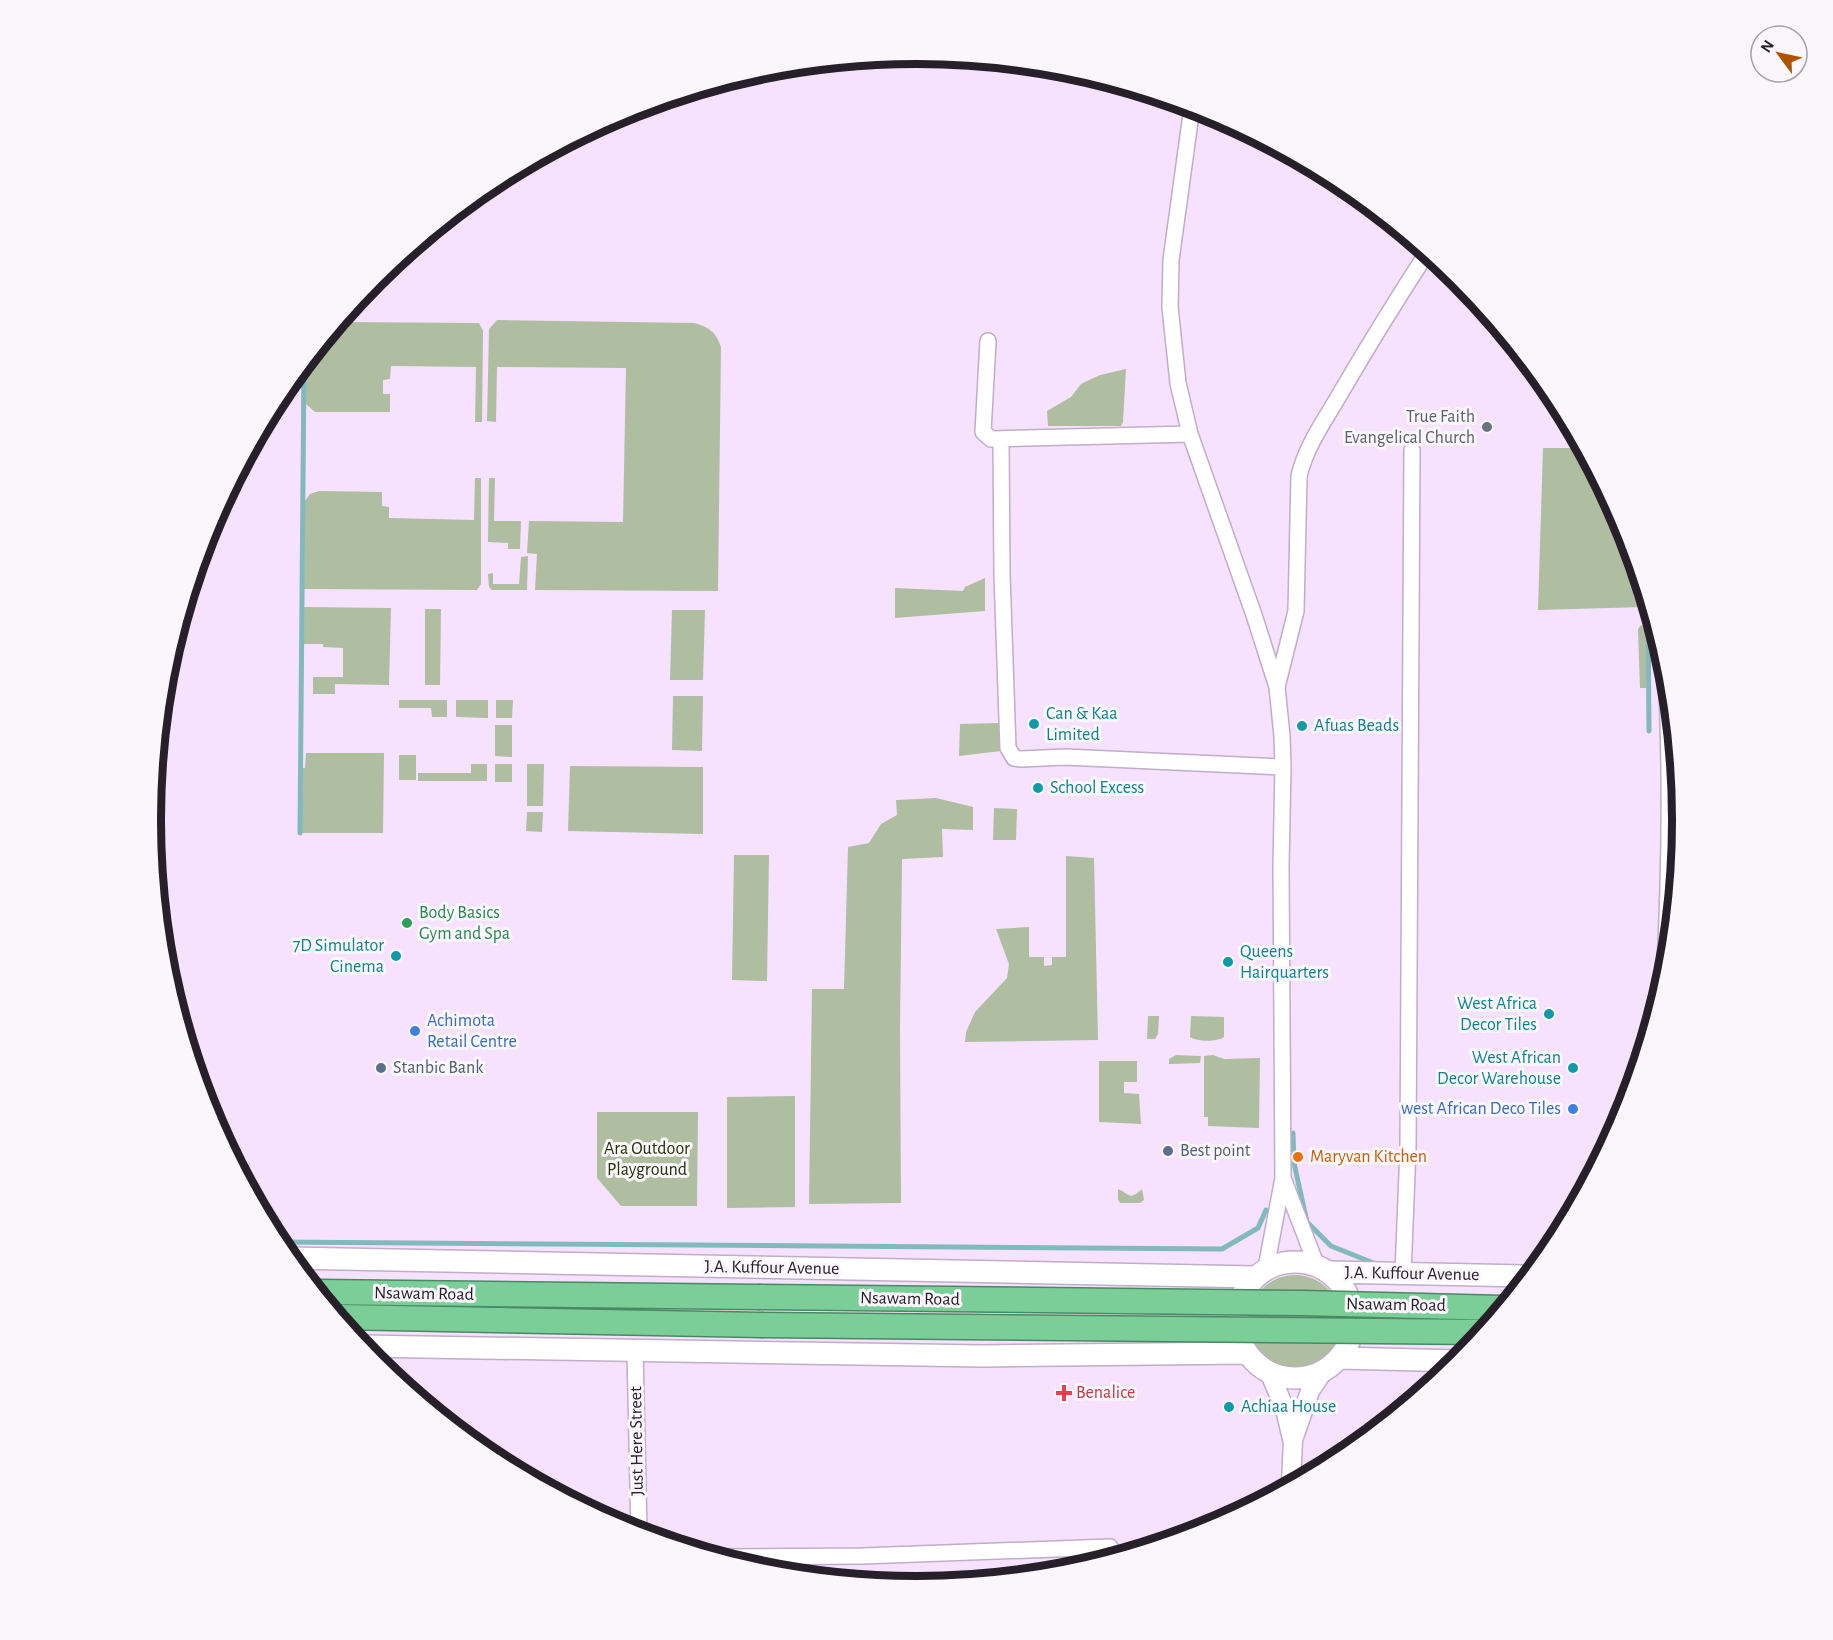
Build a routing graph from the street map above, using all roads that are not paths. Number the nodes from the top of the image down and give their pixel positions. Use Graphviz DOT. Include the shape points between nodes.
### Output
graph roads {
  1 [pos="1191,116"];
  2 [pos="1423,259"];
  3 [pos="988,341"];
  4 [pos="1190,434"];
  5 [pos="1000,439"];
  6 [pos="1412,450"];
  7 [pos="1277,687"];
  8 [pos="1283,767"];
  9 [pos="1283,1178"];
  10 [pos="301,1258"];
  11 [pos="1324,1268"];
  12 [pos="1260,1273"];
  13 [pos="1403,1274"];
  14 [pos="1519,1276"];
  15 [pos="327,1292"];
  16 [pos="1493,1308"];
  17 [pos="347,1317"];
  18 [pos="1472,1332"];
  19 [pos="375,1346"];
  20 [pos="635,1350"];
  21 [pos="1246,1353"];
  22 [pos="1340,1358"];
  23 [pos="1444,1361"];
  24 [pos="1322,1373"];
  25 [pos="1270,1374"];
  26 [pos="1293,1440"];
  27 [pos="1291,1475"];
  28 [pos="639,1522"];
  29 [pos="1110,1547"];
  30 [pos="751,1557"];
  1 -- 4 [label="street" via="1171,260 1170,307 1178,383"];
  2 -- 7 [label="street" via="1374,336 1302,464 1296,611"];
  3 -- 5 [label="street" via="983,432 991,439"];
  4 -- 5 [label="street"];
  4 -- 7 [label="street"];
  5 -- 8 [label="street" via="1008,748 1012,755 1021,759 1065,757"];
  6 -- 13 [label="street" via="1408,1148"];
  7 -- 8 [label="street"];
  8 -- 9 [label="street"];
  9 -- 11 [label="street"];
  9 -- 12 [label="street"];
  10 -- 12 [label="main road, J.A. Kuffour Avenue"];
  11 -- 12 [label="main road" via="1286,1261"];
  11 -- 13 [label="main road, J.A. Kuffour Avenue"];
  11 -- 22 [label="main road" via="1350,1298 1354,1329"];
  12 -- 21 [label="main road" via="1240,1300 1237,1328"];
  13 -- 14 [label="main road, J.A. Kuffour Avenue"];
  15 -- 16 [label="highway, Nsawam Road, bridge"];
  17 -- 18 [label="highway, Nsawam Road, bridge"];
  19 -- 20 [label="main road"];
  20 -- 21 [label="main road" via="982,1356"];
  20 -- 28 [label="street, Just Here Street"];
  21 -- 25 [label="main road"];
  22 -- 23 [label="main road"];
  22 -- 24 [label="main road"];
  24 -- 25 [label="main road" via="1296,1379"];
  24 -- 26 [label="street" via="1310,1391"];
  25 -- 26 [label="street"];
  26 -- 27 [label="street"];
  29 -- 30 [label="street"];
}
